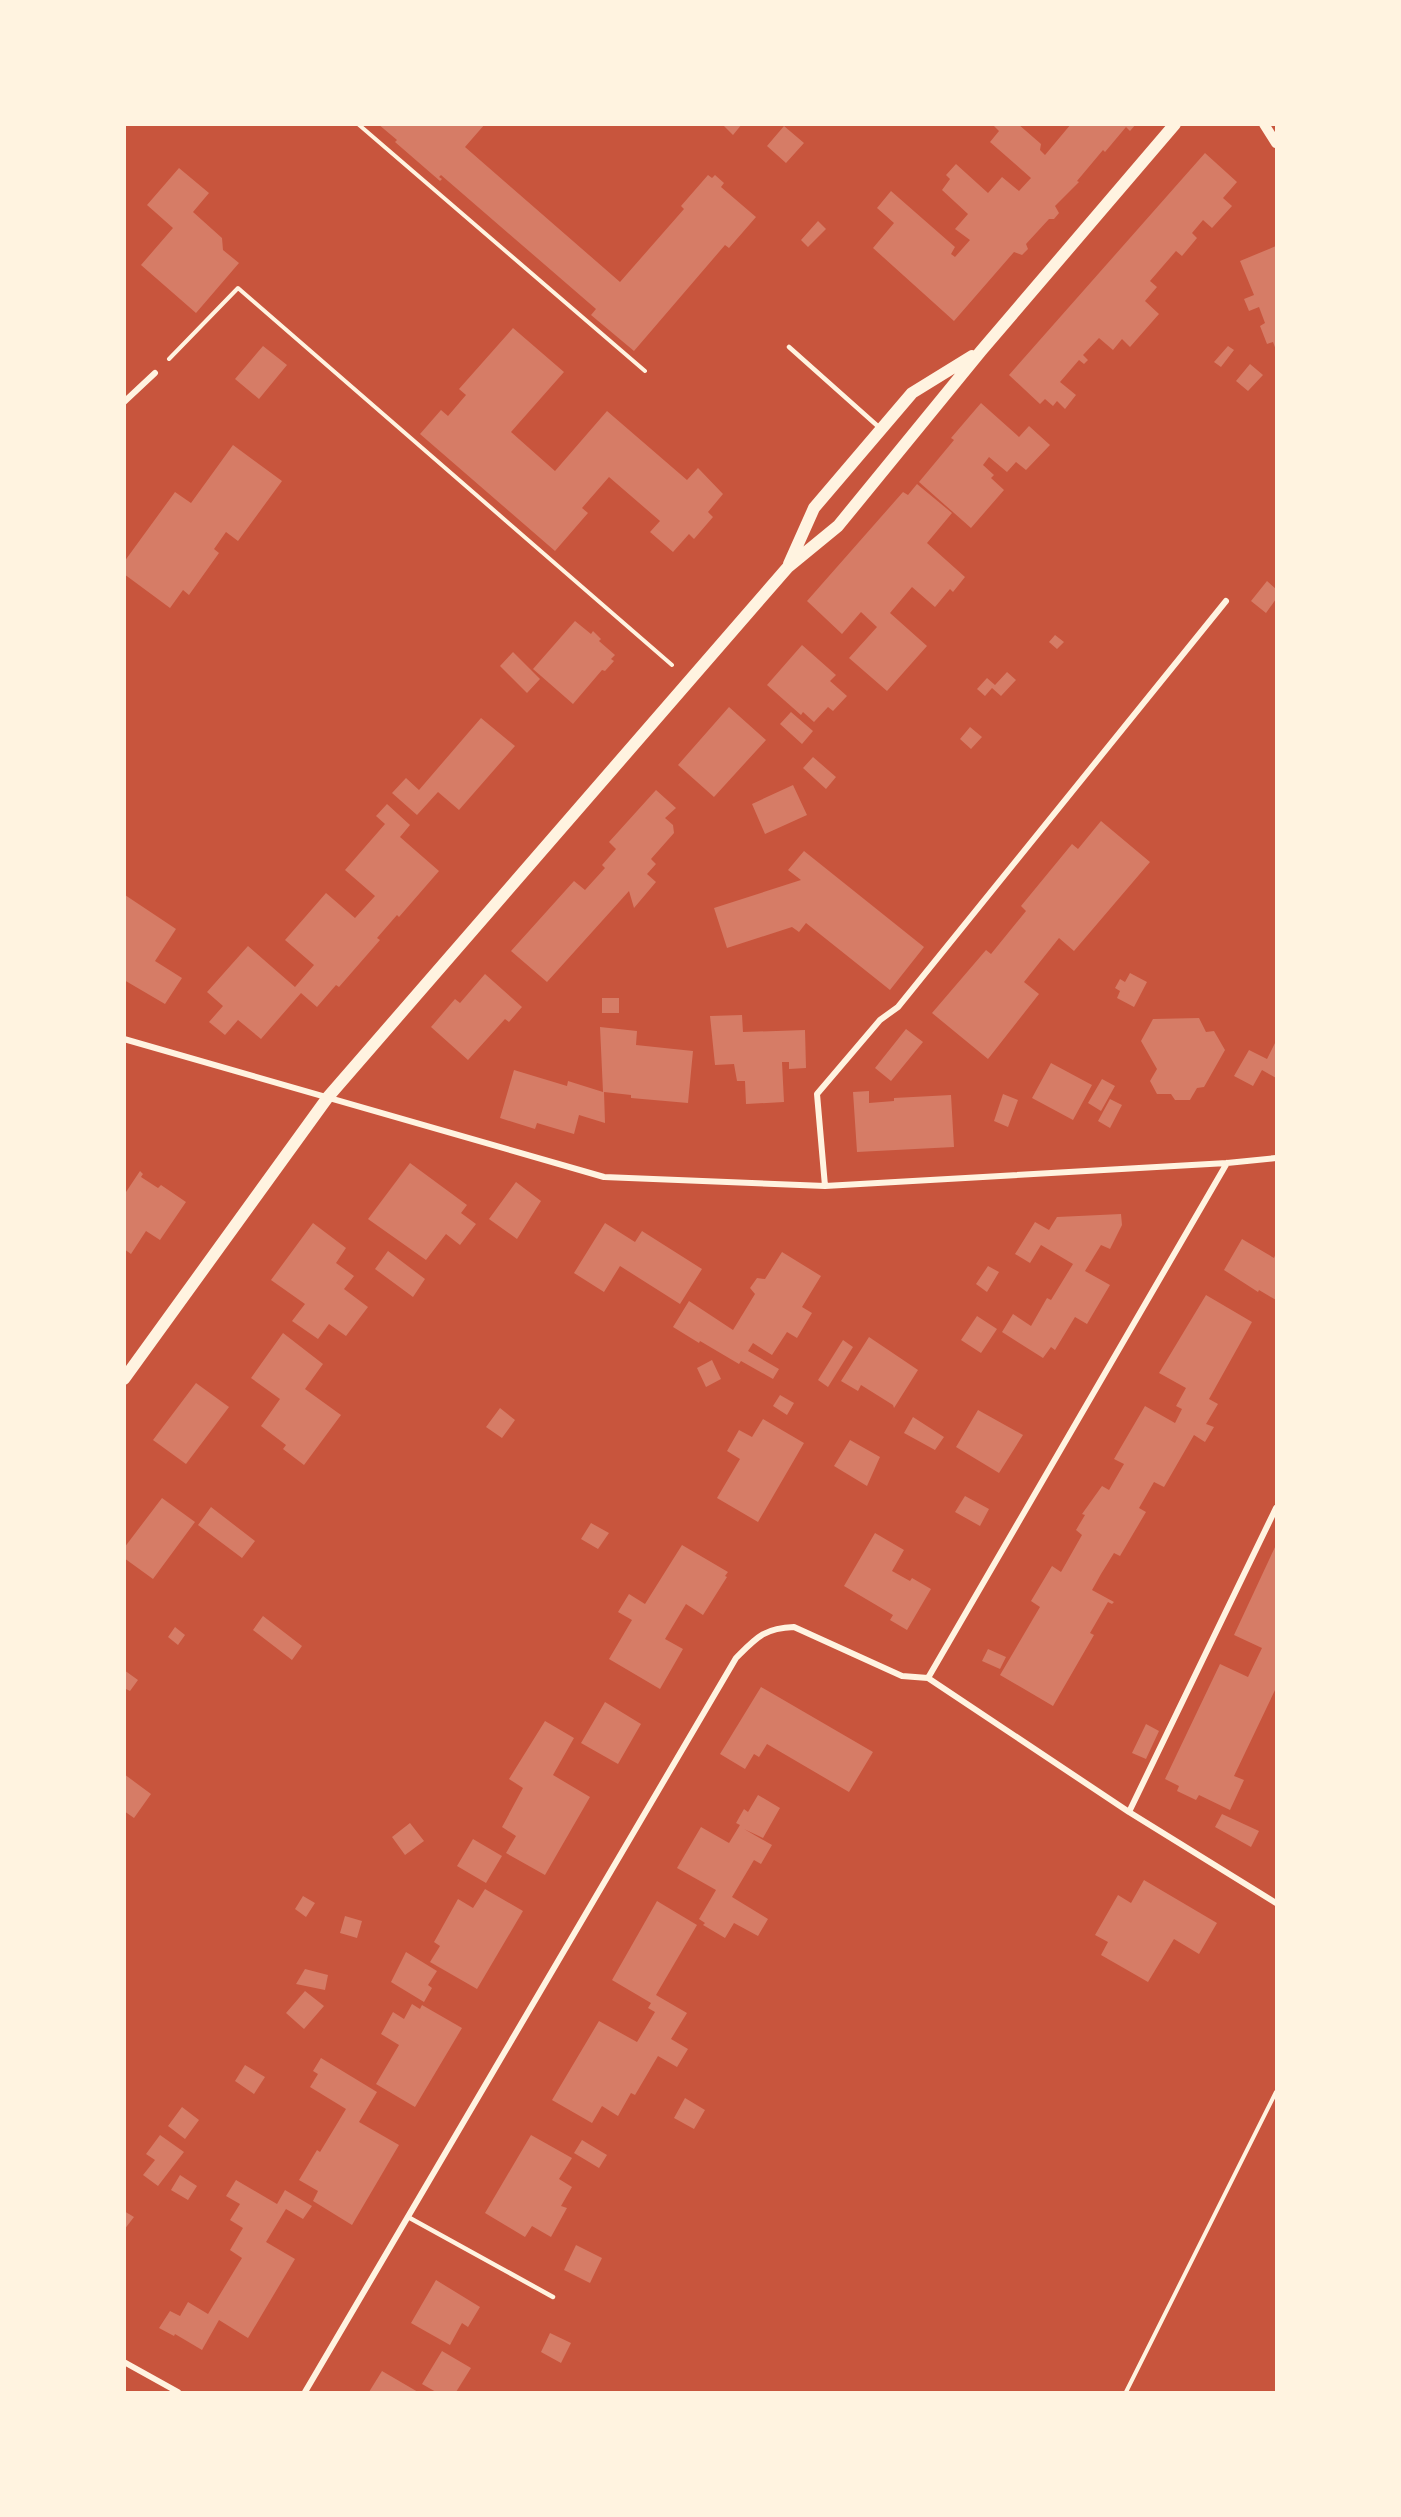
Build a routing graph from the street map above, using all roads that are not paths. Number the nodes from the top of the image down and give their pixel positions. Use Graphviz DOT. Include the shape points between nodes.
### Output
graph roads {
  1 [pos="1175,124"];
  2 [pos="1264,124"];
  3 [pos="1276,142"];
  4 [pos="789,346"];
  5 [pos="981,351"];
  6 [pos="155,373"];
  7 [pos="124,402"];
  8 [pos="881,429"];
  9 [pos="788,567"];
  10 [pos="1226,601"];
  11 [pos="124,1039"];
  12 [pos="328,1097"];
  13 [pos="1276,1158"];
  14 [pos="1227,1163"];
  15 [pos="825,1186"];
  16 [pos="124,1379"];
  17 [pos="1276,1508"];
  18 [pos="928,1678"];
  19 [pos="1129,1812"];
  20 [pos="1276,1903"];
  21 [pos="408,2217"];
  22 [pos="553,2297"];
  23 [pos="124,2362"];
  24 [pos="178,2392"];
  25 [pos="305,2392"];
  1 -- 5 [label="main road"];
  2 -- 3 [label="street"];
  4 -- 8 [label="lane"];
  5 -- 8 [label="main road" via="912,393"];
  5 -- 9 [label="main road" via="838,526"];
  6 -- 7 [label="street"];
  8 -- 9 [label="main road" via="814,508"];
  9 -- 12 [label="main road"];
  10 -- 15 [label="street" via="898,1007 880,1020 817,1094"];
  11 -- 12 [label="street"];
  12 -- 15 [label="street" via="604,1177"];
  12 -- 16 [label="main road"];
  13 -- 14 [label="street"];
  14 -- 15 [label="street"];
  14 -- 18 [label="street"];
  17 -- 19 [label="street"];
  18 -- 19 [label="street"];
  18 -- 21 [label="street" via="902,1676 794,1627 758,1635 736,1658"];
  19 -- 20 [label="street"];
  21 -- 22 [label="lane"];
  21 -- 25 [label="street"];
  23 -- 24 [label="street"];
}
